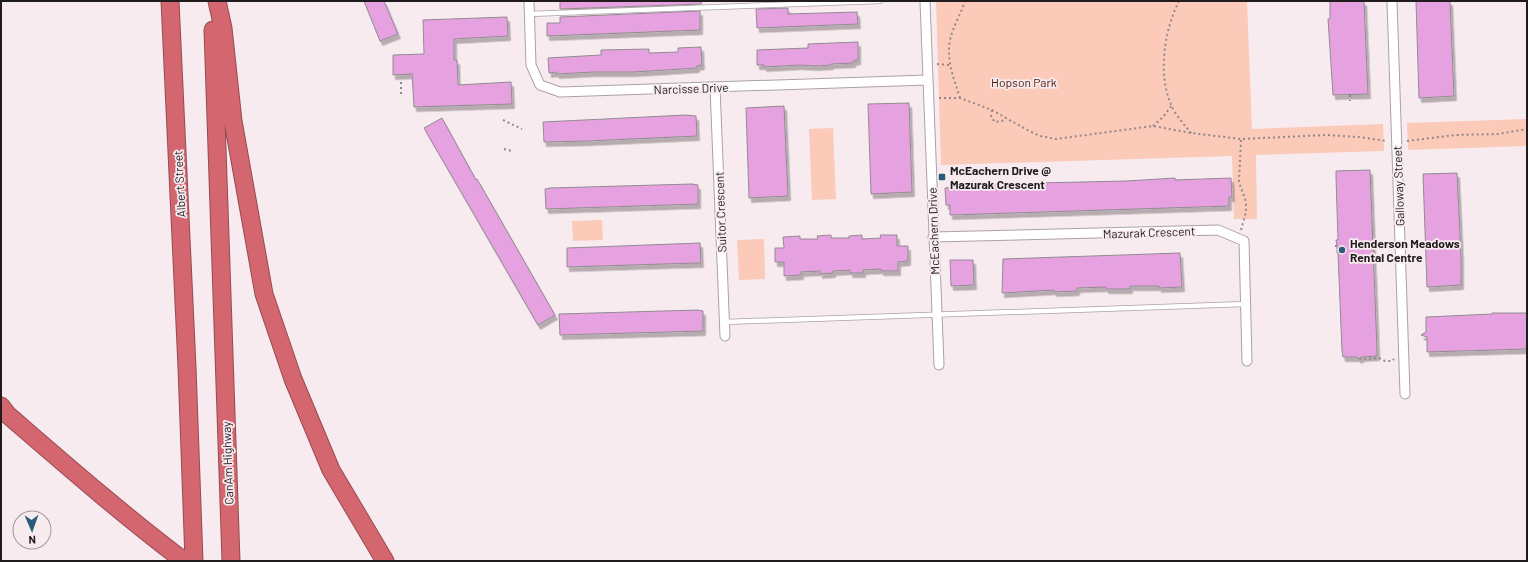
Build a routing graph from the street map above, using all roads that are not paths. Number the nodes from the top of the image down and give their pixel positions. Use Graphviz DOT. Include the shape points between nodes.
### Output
graph roads {
  1 [pos="170,1"];
  2 [pos="212,1"];
  3 [pos="217,1"];
  4 [pos="529,1"];
  5 [pos="880,1"];
  6 [pos="926,1"];
  7 [pos="1392,1"];
  8 [pos="530,14"];
  9 [pos="928,80"];
  10 [pos="715,87"];
  11 [pos="933,237"];
  12 [pos="1246,304"];
  13 [pos="937,315"];
  14 [pos="724,322"];
  15 [pos="725,336"];
  16 [pos="1248,361"];
  17 [pos="939,365"];
  18 [pos="1405,394"];
  19 [pos="1,406"];
  20 [pos="184,561"];
  21 [pos="194,561"];
  22 [pos="231,561"];
  23 [pos="385,561"];
  1 -- 21 [label="highway, Albert Street" via="188,367"];
  2 -- 22 [label="highway, CanAm Highway"];
  3 -- 23 [label="highway" via="223,28 233,121 264,294 293,379 331,470"];
  4 -- 8 [label="street, Narcisse Drive"];
  5 -- 8 [label="lane"];
  6 -- 9 [label="street, McEachern Drive"];
  7 -- 18 [label="street, Galloway Street"];
  8 -- 10 [label="street, Narcisse Drive" via="531,65 540,85 560,92"];
  9 -- 10 [label="street, Narcisse Drive"];
  9 -- 11 [label="street, McEachern Drive"];
  10 -- 14 [label="street, Suitor Crescent"];
  11 -- 12 [label="street, Mazurak Crescent" via="1218,230 1244,241"];
  11 -- 13 [label="street, McEachern Drive"];
  12 -- 13 [label="lane"];
  12 -- 16 [label="street"];
  13 -- 14 [label="lane"];
  13 -- 17 [label="street, McEachern Drive"];
  14 -- 15 [label="street, Suitor Crescent"];
  19 -- 20 [label="highway" via="8,415"];
}
